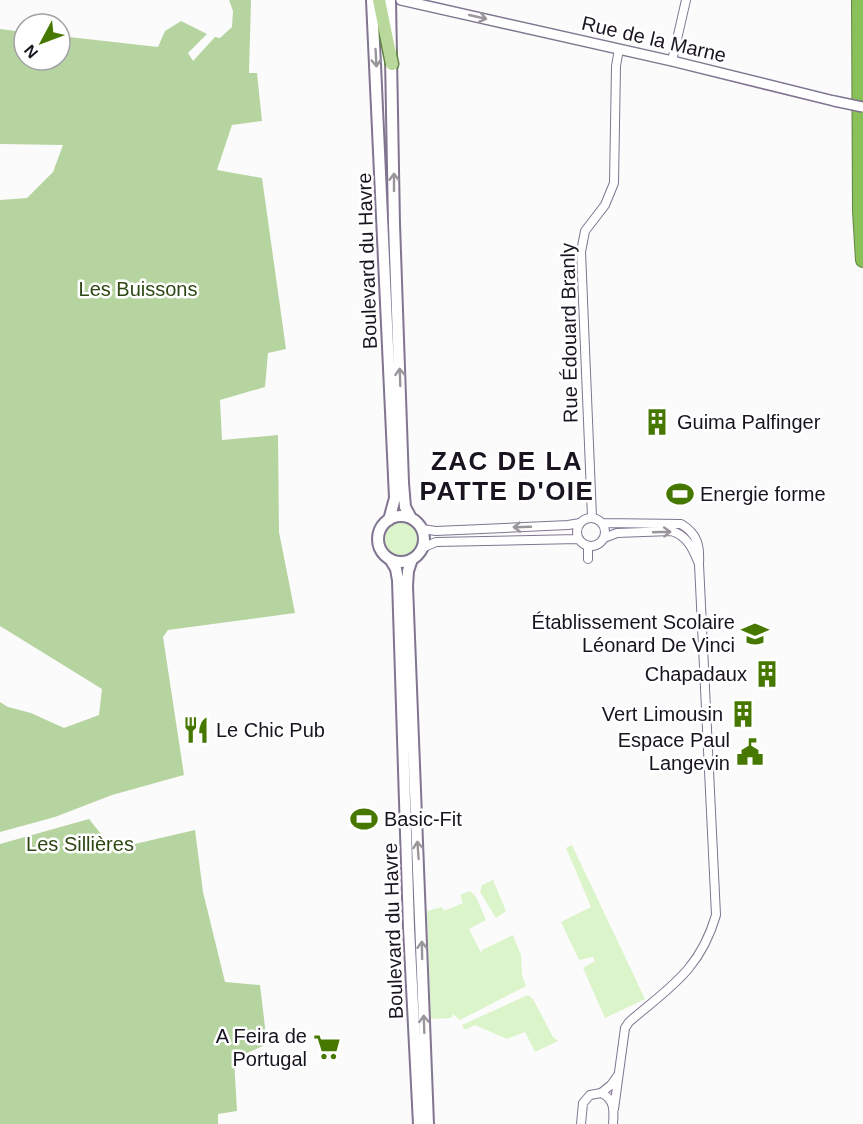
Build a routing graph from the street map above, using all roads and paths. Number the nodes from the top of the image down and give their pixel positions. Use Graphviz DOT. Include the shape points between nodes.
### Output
graph roads {
  1 [pos="372,0"];
  2 [pos="379,0"];
  3 [pos="384,0"];
  4 [pos="390,0"];
  5 [pos="400,0"];
  6 [pos="686,0"];
  7 [pos="857,0"];
  8 [pos="619,49"];
  9 [pos="672,61"];
  10 [pos="392,63"];
  11 [pos="863,107"];
  12 [pos="863,260"];
  13 [pos="592,517"];
  14 [pos="411,518"];
  15 [pos="388,520"];
  16 [pos="580,523"];
  17 [pos="603,523"];
  18 [pos="422,529"];
  19 [pos="604,538"];
  20 [pos="578,539"];
  21 [pos="588,546"];
  22 [pos="423,548"];
  23 [pos="390,559"];
  24 [pos="588,559"];
  25 [pos="412,560"];
  26 [pos="699,564"];
  27 [pos="619,1074"];
  28 [pos="601,1093"];
  29 [pos="614,1109"];
  30 [pos="419,1124"];
  31 [pos="428,1124"];
  32 [pos="581,1124"];
  33 [pos="613,1124"];
  1 -- 2 [label="main road"];
  1 -- 15 [label="main road, Boulevard du Havre, one-way" via="395,498"];
  2 -- 3 [label="main road"];
  2 -- 10 [label="main road"];
  4 -- 10 [label="main road, Boulevard du Havre"];
  5 -- 8 [label="street, Rue de la Marne, one-way"];
  6 -- 9 [label="street"];
  7 -- 12 [label="highway"];
  8 -- 9 [label="street, Rue de la Marne"];
  8 -- 13 [label="street, Rue Édouard Branly" via="614,183 605,205 585,231 580,252"];
  9 -- 11 [label="street, Rue de la Marne, bridge"];
  14 -- 10 [label="main road, Boulevard du Havre, one-way" via="405,507 403,483"];
  13 -- 16 [label="street"];
  13 -- 17 [label="street"];
  14 -- 15 [label="main road" via="399,516"];
  14 -- 18 [label="main road"];
  15 -- 23 [label="main road, Boulevard du Havre" via="378,541 382,553"];
  16 -- 18 [label="street, one-way"];
  16 -- 20 [label="street"];
  17 -- 19 [label="street"];
  17 -- 26 [label="street" via="681,524 698,543"];
  18 -- 22 [label="main road"];
  19 -- 21 [label="street" via="596,546"];
  19 -- 26 [label="street, one-way" via="617,533 679,533 694,549"];
  20 -- 21 [label="street"];
  20 -- 22 [label="street" via="436,542"];
  21 -- 24 [label="street"];
  22 -- 25 [label="main road"];
  23 -- 25 [label="main road"];
  23 -- 30 [label="main road, Boulevard du Havre" via="398,580"];
  31 -- 25 [label="main road, Boulevard du Havre, one-way" via="407,586"];
  26 -- 27 [label="street" via="716,915 711,934 693,965 629,1022"];
  27 -- 28 [label="street"];
  27 -- 29 [label="street"];
  28 -- 29 [label="street"];
  28 -- 32 [label="street" via="590,1095 583,1103"];
  29 -- 33 [label="street"];
}
